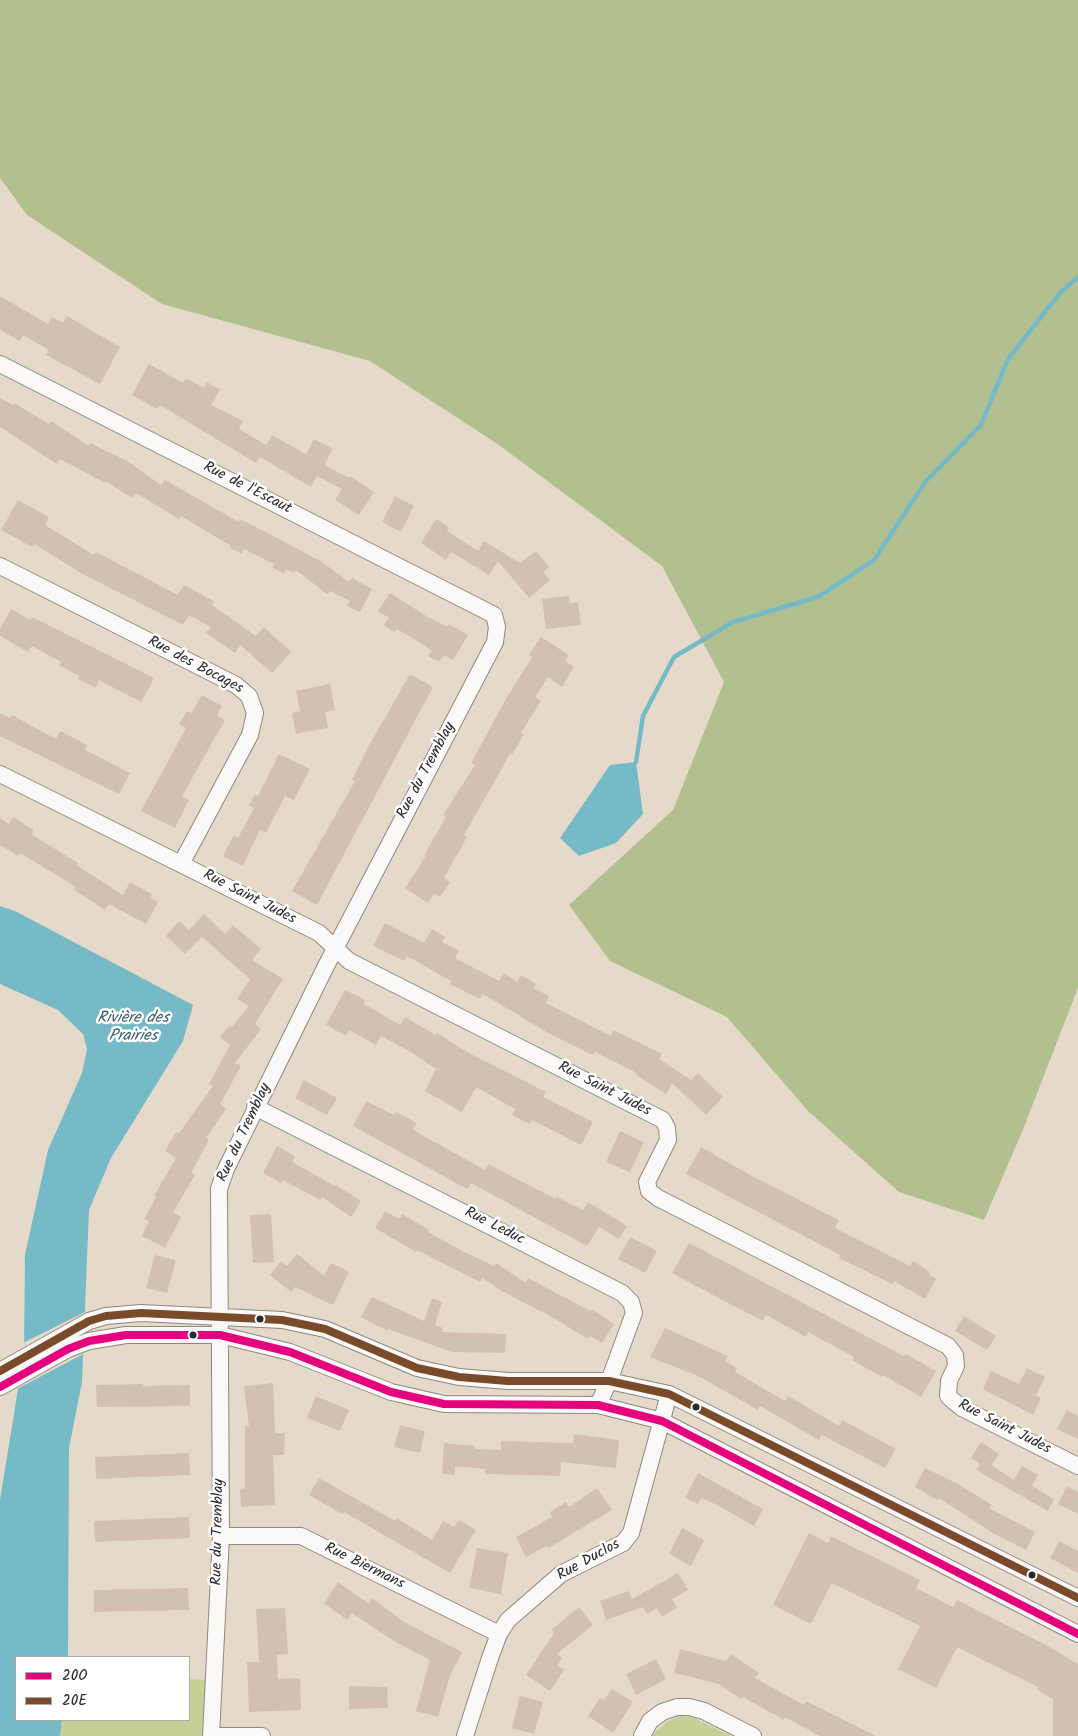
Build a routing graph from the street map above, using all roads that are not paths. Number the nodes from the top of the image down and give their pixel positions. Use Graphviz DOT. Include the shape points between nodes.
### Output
graph roads {
  1 [pos="0,364"];
  2 [pos="0,566"];
  3 [pos="494,615"];
  4 [pos="0,774"];
  5 [pos="181,864"];
  6 [pos="335,948"];
  7 [pos="255,1107"];
  8 [pos="219,1316"];
  9 [pos="220,1335"];
  10 [pos="4,1377"];
  11 [pos="609,1381"];
  12 [pos="669,1394"];
  13 [pos="598,1405"];
  14 [pos="662,1421"];
  15 [pos="1078,1466"];
  16 [pos="220,1536"];
  17 [pos="1078,1598"];
  18 [pos="500,1634"];
  19 [pos="1078,1634"];
  20 [pos="211,1736"];
  21 [pos="262,1736"];
  22 [pos="465,1736"];
  23 [pos="642,1736"];
  24 [pos="753,1736"];
  1 -- 3 [label="street, Rue de l'Escaut"];
  2 -- 5 [label="street, Rue des Bocages" via="236,684 249,696 255,713 250,735"];
  3 -- 6 [label="street, Rue du Tremblay" via="497,627 495,642"];
  4 -- 5 [label="street, Rue Saint Judes"];
  5 -- 6 [label="street, Rue Saint Judes" via="319,933"];
  6 -- 7 [label="street, Rue du Tremblay"];
  6 -- 15 [label="street, Rue Saint Judes" via="349,961 664,1120 668,1140 648,1182 649,1191 948,1346 955,1355 956,1366 949,1381 948,1396 951,1400"];
  7 -- 8 [label="street, Rue du Tremblay" via="219,1189"];
  7 -- 11 [label="street, Rue Leduc" via="622,1293 631,1302 634,1313"];
  8 -- 9 [label="street, Rue du Tremblay"];
  8 -- 10 [label="street" via="141,1313 89,1320"];
  8 -- 11 [label="street" via="282,1320 325,1329 417,1368 459,1377 508,1381"];
  9 -- 10 [label="street" via="126,1335 89,1340"];
  9 -- 13 [label="street" via="290,1352 391,1392 444,1404"];
  9 -- 16 [label="street, Rue du Tremblay"];
  11 -- 12 [label="street"];
  11 -- 13 [label="street, Rue Leduc"];
  12 -- 14 [label="street, Rue Duclos"];
  12 -- 17 [label="street"];
  13 -- 14 [label="street"];
  14 -- 18 [label="street, Rue Duclos" via="631,1533 622,1543 561,1574 508,1620"];
  14 -- 19 [label="street"];
  16 -- 18 [label="street, Rue Biermans" via="301,1536"];
  16 -- 20 [label="street, Rue du Tremblay"];
  18 -- 22 [label="street, Rue Duclos" via="475,1698"];
  20 -- 21 [label="street"];
  23 -- 24 [label="street" via="650,1721 662,1712 689,1707 704,1710"];
}
